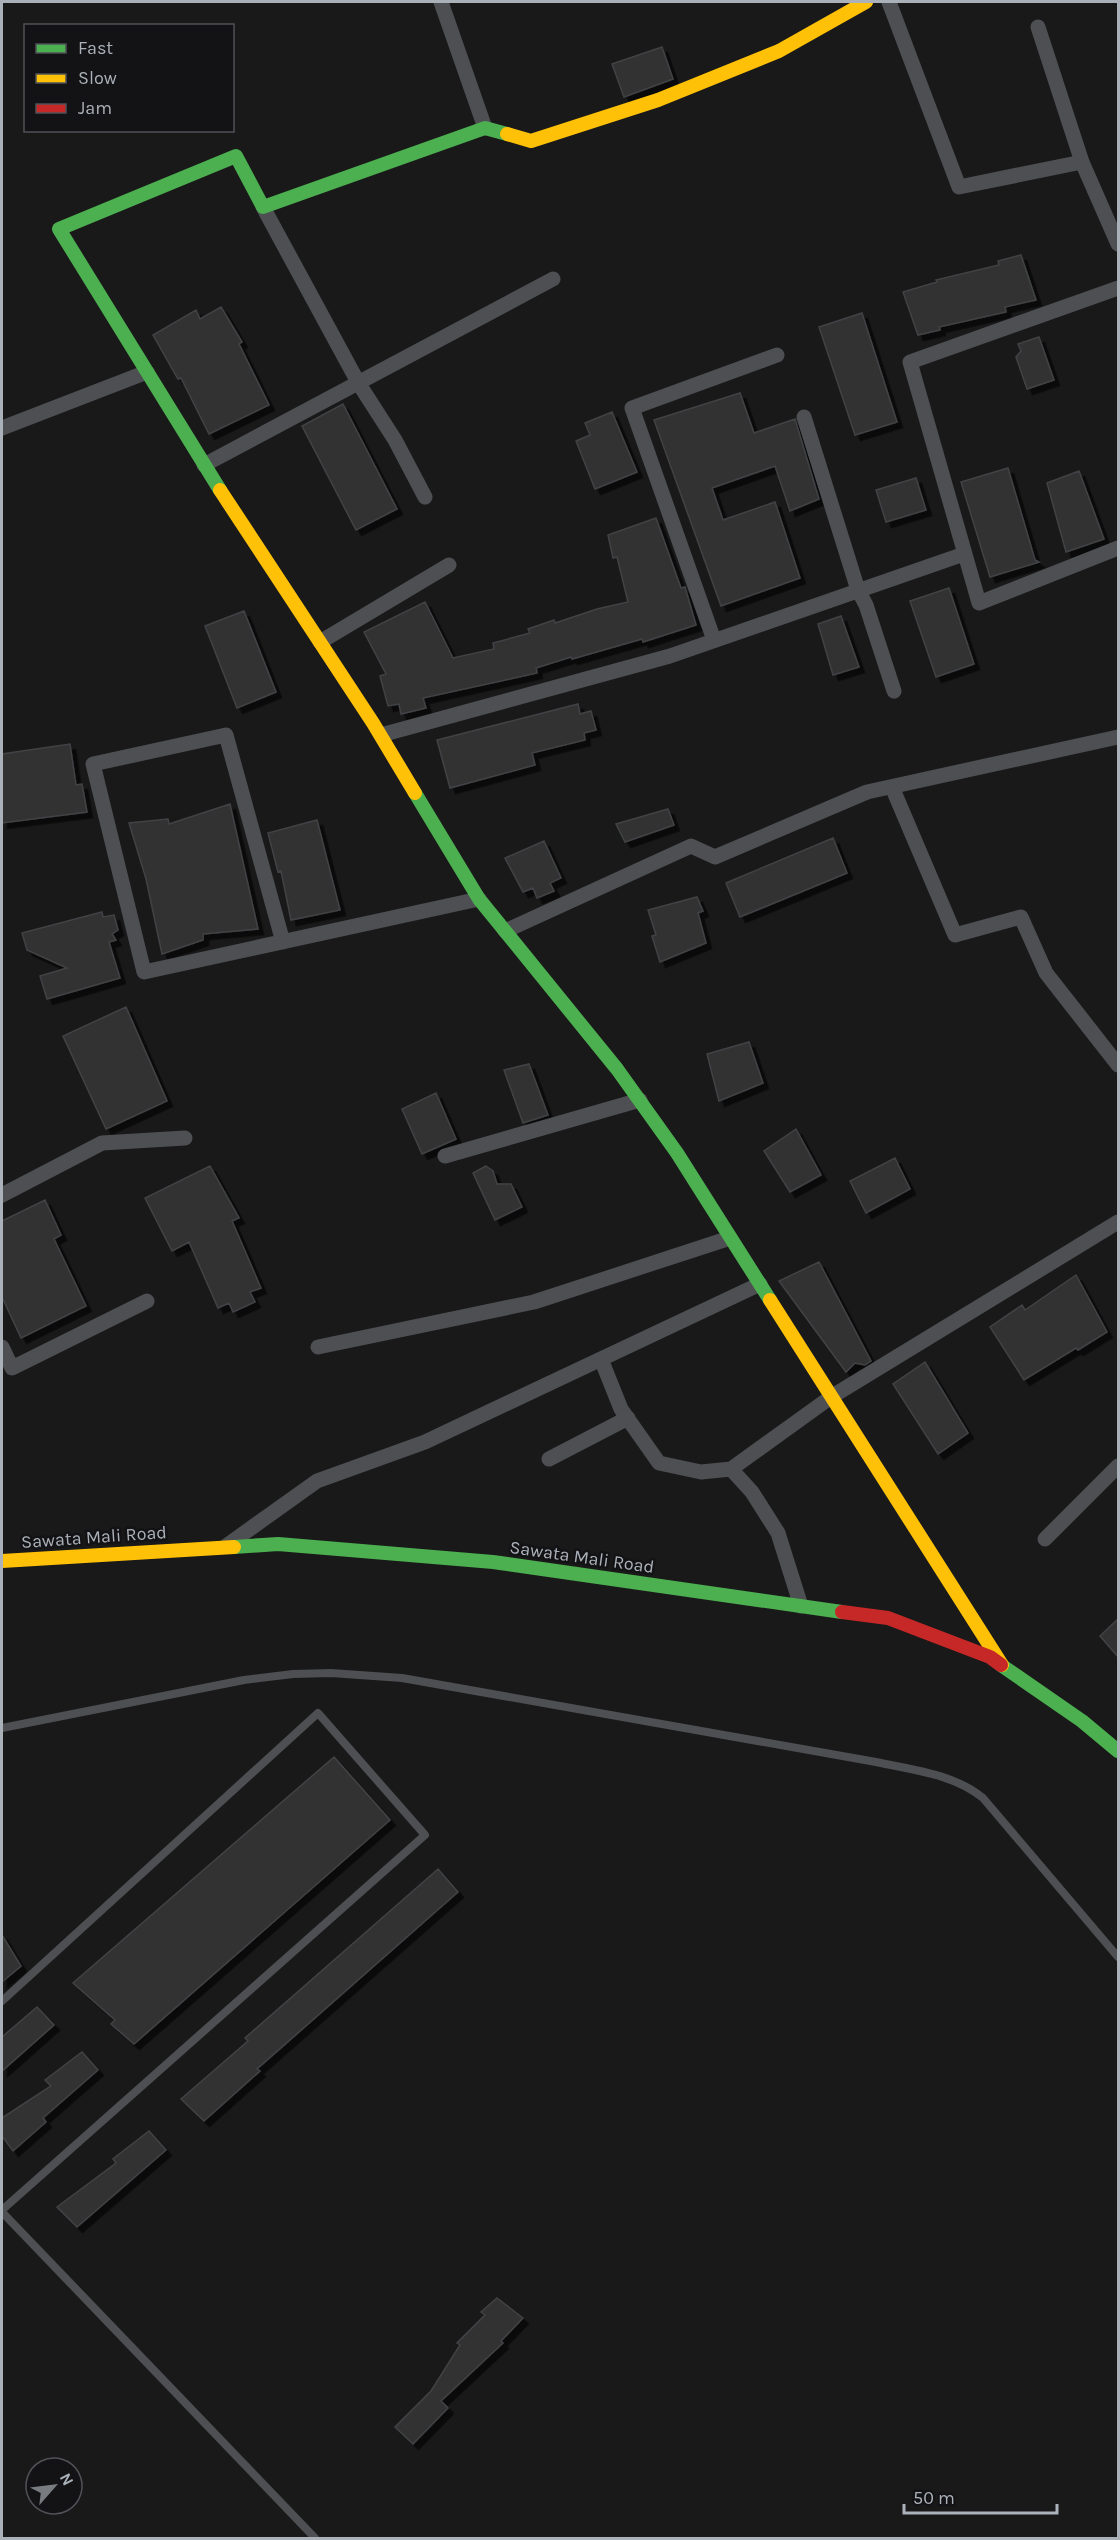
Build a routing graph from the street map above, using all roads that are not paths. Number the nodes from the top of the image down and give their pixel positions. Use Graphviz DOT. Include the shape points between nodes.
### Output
graph roads {
  1 [pos="441,2"];
  2 [pos="866,2"];
  3 [pos="889,2"];
  4 [pos="1038,27"];
  5 [pos="485,128"];
  6 [pos="1082,162"];
  7 [pos="262,207"];
  8 [pos="1119,244"];
  9 [pos="553,279"];
  10 [pos="1119,288"];
  11 [pos="777,355"];
  12 [pos="147,372"];
  13 [pos="359,384"];
  14 [pos="804,417"];
  15 [pos="2,428"];
  16 [pos="204,465"];
  17 [pos="425,497"];
  18 [pos="1119,548"];
  19 [pos="964,554"];
  20 [pos="449,565"];
  21 [pos="858,590"];
  22 [pos="714,640"];
  23 [pos="320,642"];
  24 [pos="894,691"];
  25 [pos="381,735"];
  26 [pos="1119,737"];
  27 [pos="892,787"];
  28 [pos="479,898"];
  29 [pos="505,931"];
  30 [pos="283,942"];
  31 [pos="1119,1065"];
  32 [pos="640,1100"];
  33 [pos="185,1138"];
  34 [pos="445,1156"];
  35 [pos="2,1195"];
  36 [pos="1119,1222"];
  37 [pos="730,1238"];
  38 [pos="760,1284"];
  39 [pos="147,1301"];
  40 [pos="2,1347"];
  41 [pos="318,1347"];
  42 [pos="601,1359"];
  43 [pos="831,1397"];
  44 [pos="628,1418"];
  45 [pos="549,1459"];
  46 [pos="1119,1466"];
  47 [pos="731,1469"];
  48 [pos="1046,1539"];
  49 [pos="225,1547"];
  50 [pos="2,1561"];
  51 [pos="801,1606"];
  52 [pos="1002,1665"];
  53 [pos="2,1728"];
  54 [pos="1119,1751"];
  55 [pos="1119,1958"];
  56 [pos="2,2001"];
  57 [pos="2,2211"];
  58 [pos="315,2538"];
  1 -- 5 [label="street"];
  2 -- 5 [label="street" via="779,51 658,100 531,141"];
  3 -- 6 [label="street" via="959,187"];
  4 -- 6 [label="street"];
  5 -- 7 [label="street"];
  6 -- 8 [label="street"];
  7 -- 12 [label="street" via="236,156 59,229"];
  7 -- 13 [label="street"];
  9 -- 13 [label="street"];
  10 -- 19 [label="street" via="910,362"];
  11 -- 22 [label="street" via="632,408"];
  12 -- 15 [label="street"];
  12 -- 16 [label="street"];
  13 -- 16 [label="street"];
  13 -- 17 [label="street"];
  14 -- 21 [label="street"];
  16 -- 23 [label="street"];
  18 -- 19 [label="street" via="979,603"];
  19 -- 21 [label="street"];
  20 -- 23 [label="street"];
  21 -- 22 [label="street"];
  21 -- 24 [label="street"];
  22 -- 25 [label="street" via="670,656"];
  23 -- 25 [label="street"];
  25 -- 28 [label="street"];
  26 -- 27 [label="street"];
  27 -- 29 [label="street" via="867,792 715,857 691,846"];
  27 -- 31 [label="street" via="955,936 1021,916 1046,973"];
  28 -- 29 [label="street"];
  28 -- 30 [label="street"];
  29 -- 32 [label="street"];
  30 -- 30 [label="street" via="144,972 93,764 226,735"];
  32 -- 34 [label="street"];
  32 -- 37 [label="street"];
  33 -- 35 [label="street" via="102,1143"];
  36 -- 43 [label="street"];
  37 -- 38 [label="street"];
  37 -- 41 [label="street" via="534,1302"];
  38 -- 42 [label="street"];
  38 -- 43 [label="street"];
  39 -- 40 [label="street" via="12,1368"];
  42 -- 44 [label="street"];
  42 -- 49 [label="street" via="425,1442 317,1481"];
  43 -- 47 [label="street"];
  43 -- 52 [label="street"];
  44 -- 45 [label="street"];
  44 -- 47 [label="street" via="659,1463 700,1472"];
  46 -- 48 [label="street"];
  47 -- 51 [label="street" via="752,1492 778,1533"];
  49 -- 50 [label="street, Sawata Mali Road"];
  49 -- 51 [label="street, Sawata Mali Road" via="278,1544 493,1562"];
  51 -- 52 [label="street, Sawata Mali Road" via="888,1618"];
  52 -- 54 [label="street, Sawata Mali Road"];
  53 -- 55 [label="lane" via="244,1680 331,1673 402,1678 876,1761 943,1776 971,1788"];
  56 -- 57 [label="lane" via="318,1713 425,1835"];
  57 -- 58 [label="lane"];
}
